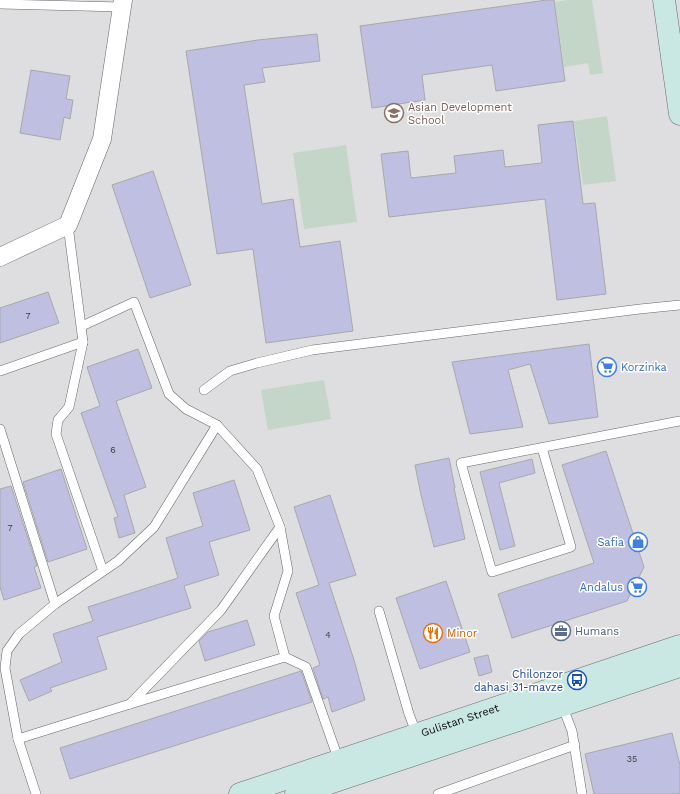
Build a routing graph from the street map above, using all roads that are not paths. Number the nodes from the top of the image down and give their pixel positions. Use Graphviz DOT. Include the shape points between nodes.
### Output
graph roads {
  1 [pos="664,0"];
  2 [pos="0,4"];
  3 [pos="122,4"];
  4 [pos="679,102"];
  5 [pos="68,225"];
  6 [pos="0,256"];
  7 [pos="680,305"];
  8 [pos="82,326"];
  9 [pos="83,342"];
  10 [pos="0,371"];
  11 [pos="204,390"];
  12 [pos="680,421"];
  13 [pos="217,425"];
  14 [pos="0,429"];
  15 [pos="542,448"];
  16 [pos="280,527"];
  17 [pos="103,571"];
  18 [pos="55,604"];
  19 [pos="379,611"];
  20 [pos="680,646"];
  21 [pos="286,657"];
  22 [pos="680,666"];
  23 [pos="559,696"];
  24 [pos="130,704"];
  25 [pos="417,735"];
  26 [pos="18,739"];
  27 [pos="575,745"];
  28 [pos="339,761"];
  29 [pos="36,794"];
  30 [pos="240,794"];
  31 [pos="296,794"];
  32 [pos="438,794"];
  33 [pos="582,794"];
  1 -- 4 [label="main road"];
  2 -- 3 [label="lane"];
  3 -- 5 [label="street" via="102,139"];
  5 -- 6 [label="street"];
  5 -- 8 [label="lane"];
  7 -- 11 [label="lane" via="312,350 230,371"];
  8 -- 9 [label="lane"];
  8 -- 13 [label="lane" via="134,302 169,394 186,409"];
  9 -- 10 [label="lane"];
  9 -- 17 [label="lane" via="68,407 58,420 56,434"];
  12 -- 15 [label="lane"];
  13 -- 16 [label="lane" via="257,469"];
  13 -- 17 [label="lane" via="154,527 118,561"];
  14 -- 18 [label="lane"];
  15 -- 15 [label="lane" via="461,464 492,572 572,547"];
  16 -- 21 [label="lane" via="288,571 274,616"];
  16 -- 24 [label="lane" via="221,610"];
  17 -- 18 [label="lane"];
  18 -- 26 [label="lane" via="19,634 7,652 5,668"];
  19 -- 25 [label="lane"];
  20 -- 23 [label="main road, Gulistan Street"];
  21 -- 24 [label="lane"];
  21 -- 28 [label="lane" via="306,667"];
  22 -- 23 [label="main road, Gulistan Street"];
  23 -- 25 [label="main road, Gulistan Street"];
  23 -- 27 [label="lane"];
  23 -- 31 [label="main road, Gulistan Street"];
  24 -- 26 [label="lane"];
  25 -- 28 [label="main road, Gulistan Street"];
  26 -- 29 [label="lane"];
  27 -- 32 [label="lane"];
  27 -- 33 [label="lane"];
  28 -- 30 [label="main road, Gulistan Street"];
}
